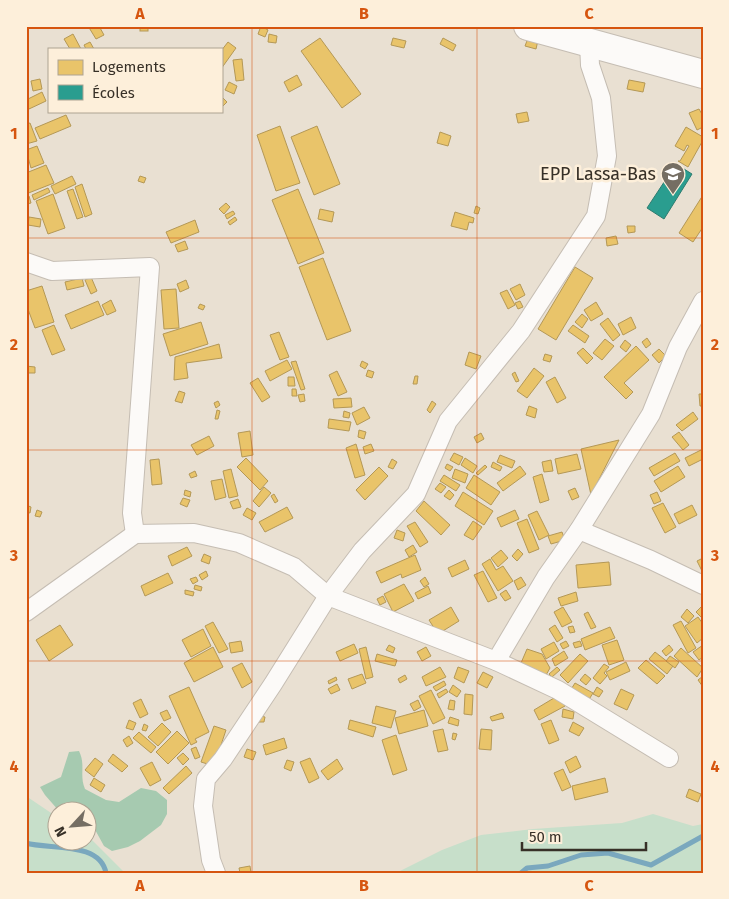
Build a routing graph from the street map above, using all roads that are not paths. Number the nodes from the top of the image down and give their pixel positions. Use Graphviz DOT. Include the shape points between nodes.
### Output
graph roads {
  1 [pos="528,26"];
  2 [pos="589,43"];
  3 [pos="703,74"];
  4 [pos="26,262"];
  5 [pos="703,301"];
  6 [pos="579,530"];
  7 [pos="135,534"];
  8 [pos="703,585"];
  9 [pos="328,596"];
  10 [pos="26,612"];
  11 [pos="496,661"];
  12 [pos="669,758"];
  13 [pos="216,873"];
  1 -- 2 [label="main road"];
  2 -- 3 [label="main road"];
  2 -- 9 [label="street" via="590,65 601,98 607,156 596,216 521,331 448,420 416,494 362,551"];
  4 -- 7 [label="street" via="52,272 150,267 132,513"];
  5 -- 6 [label="street" via="678,347 651,414"];
  6 -- 8 [label="street"];
  6 -- 11 [label="street" via="546,577"];
  7 -- 9 [label="street" via="194,533 239,544 294,568"];
  7 -- 10 [label="street"];
  9 -- 11 [label="street"];
  9 -- 13 [label="street" via="274,684 206,779 203,806"];
  11 -- 12 [label="street" via="558,690"];
}
